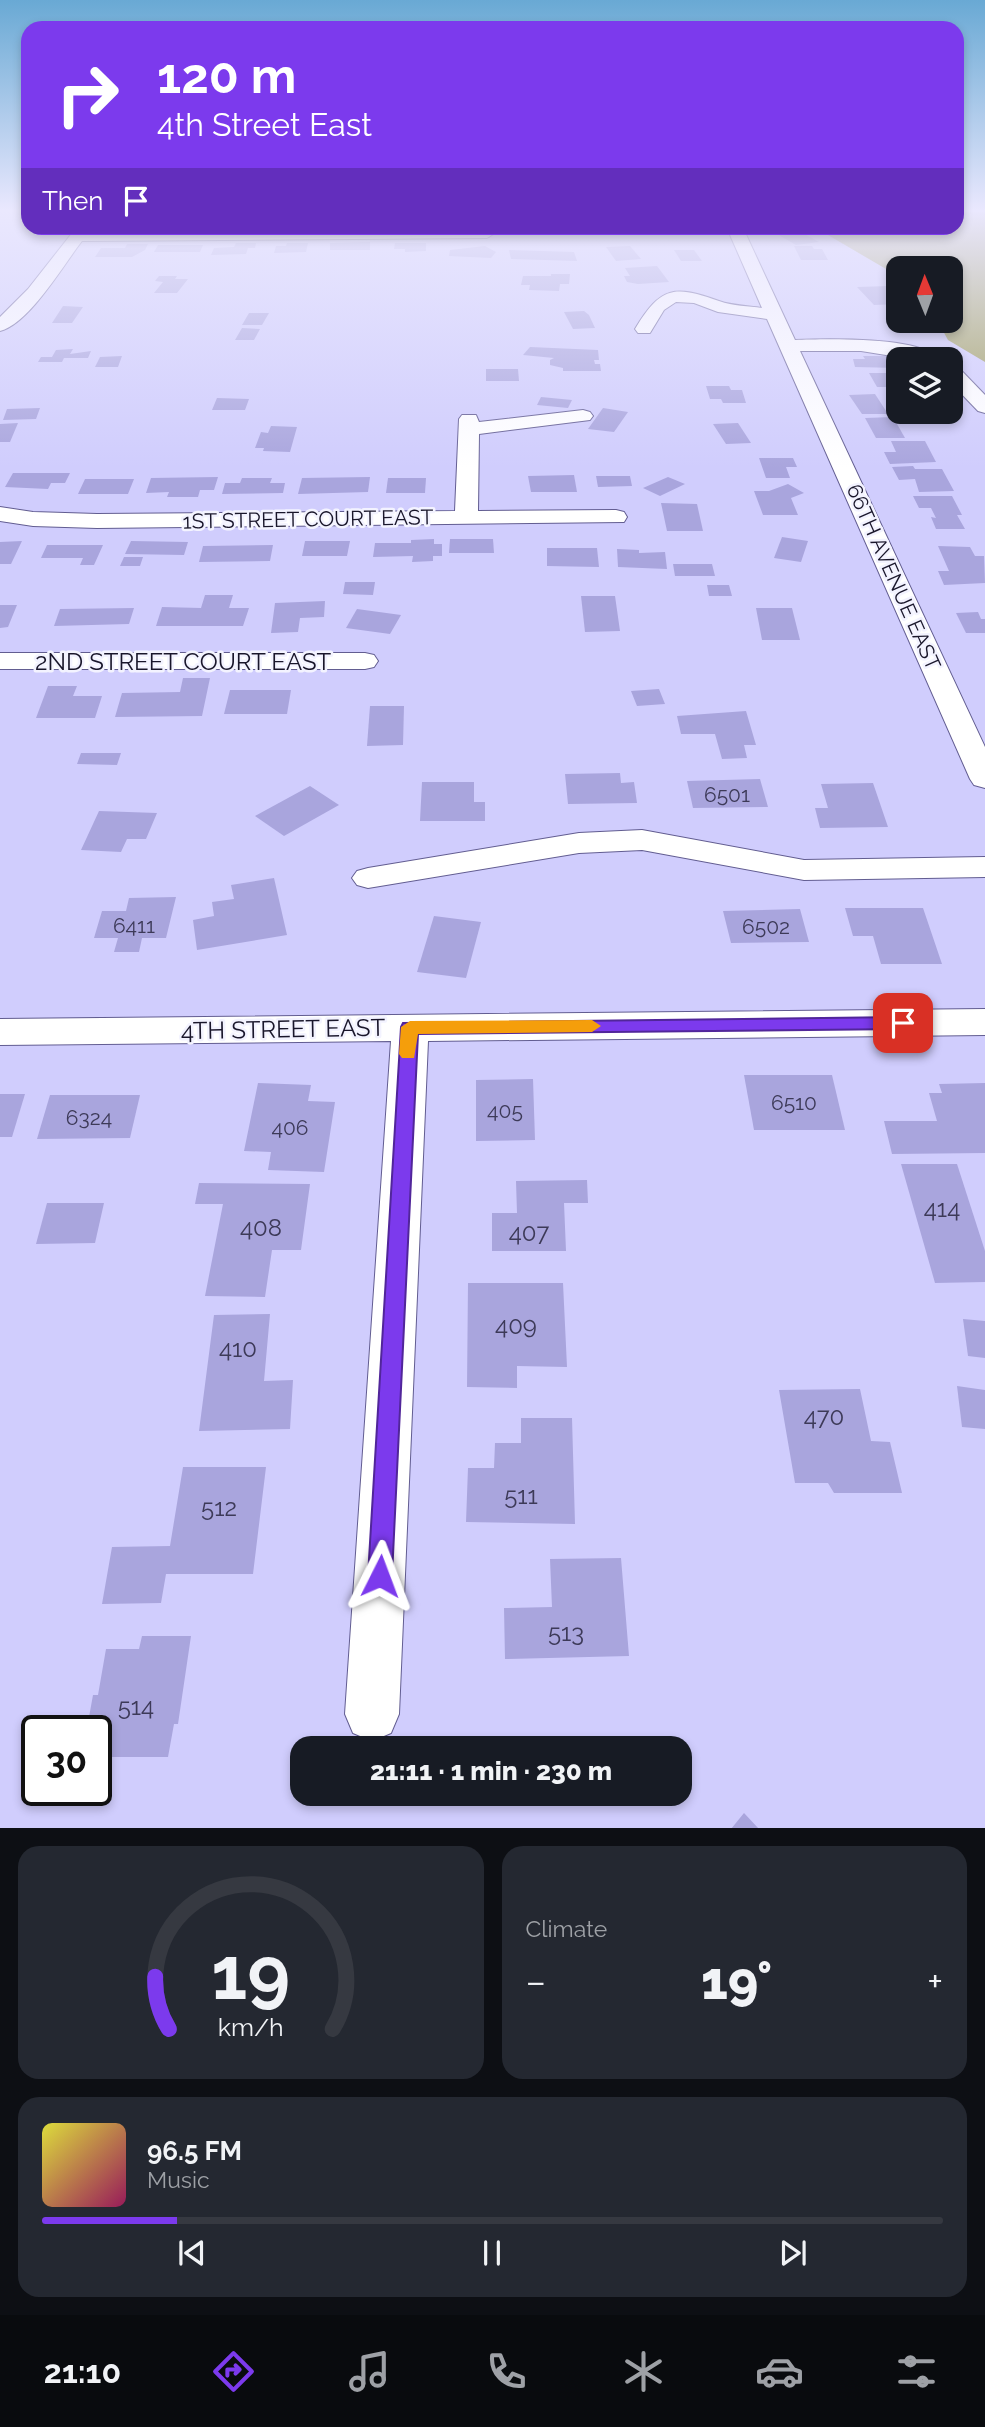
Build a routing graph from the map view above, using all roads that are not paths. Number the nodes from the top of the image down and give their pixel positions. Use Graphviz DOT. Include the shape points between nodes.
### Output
graph roads {
  1 [pos="28,297"];
  2 [pos="673,297"];
  3 [pos="680,297"];
  4 [pos="767,297"];
  5 [pos="0,306"];
  6 [pos="20,307"];
  7 [pos="775,314"];
  8 [pos="0,326"];
  9 [pos="644,329"];
  10 [pos="789,346"];
  11 [pos="886,349"];
  12 [pos="963,384"];
  13 [pos="985,407"];
  14 [pos="583,416"];
  15 [pos="0,514"];
  16 [pos="616,517"];
  17 [pos="466,518"];
  18 [pos="0,661"];
  19 [pos="365,661"];
  20 [pos="985,779"];
  21 [pos="985,867"];
  22 [pos="368,877"];
  23 [pos="985,1022"];
  24 [pos="410,1027"];
  25 [pos="0,1032"];
  26 [pos="372,1714"];
  1 -- 6 [label="street"];
  2 -- 9 [label="street" via="657,307"];
  3 -- 7 [label="street"];
  4 -- 7 [label="street, 66TH AVENUE EAST"];
  5 -- 6 [label="street"];
  6 -- 8 [label="street"];
  7 -- 10 [label="street, 66TH AVENUE EAST"];
  10 -- 11 [label="street"];
  10 -- 20 [label="street, 66TH AVENUE EAST"];
  12 -- 13 [label="street"];
  14 -- 17 [label="street" via="469,424"];
  15 -- 17 [label="street, 1ST STREET COURT EAST" via="97,521"];
  16 -- 17 [label="street, 1ST STREET COURT EAST"];
  18 -- 19 [label="street, 2ND STREET COURT EAST"];
  21 -- 22 [label="street" via="804,870 631,840 579,843"];
  23 -- 24 [label="street, 4TH STREET EAST"];
  24 -- 25 [label="street, 4TH STREET EAST"];
  24 -- 26 [label="street"];
}
